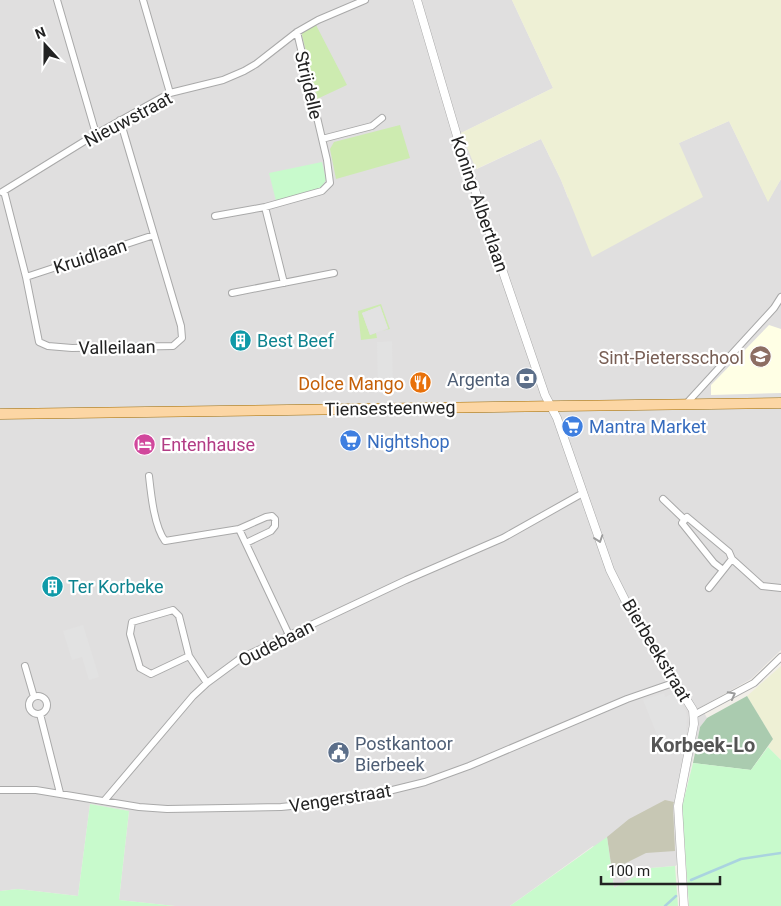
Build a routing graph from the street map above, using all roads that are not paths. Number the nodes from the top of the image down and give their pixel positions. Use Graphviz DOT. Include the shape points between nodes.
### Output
graph roads {
  1 [pos="57,0"];
  2 [pos="143,0"];
  3 [pos="365,0"];
  4 [pos="417,0"];
  5 [pos="297,32"];
  6 [pos="170,93"];
  7 [pos="382,118"];
  8 [pos="120,120"];
  9 [pos="96,134"];
  10 [pos="322,139"];
  11 [pos="2,191"];
  12 [pos="265,207"];
  13 [pos="215,216"];
  14 [pos="154,235"];
  15 [pos="334,273"];
  16 [pos="26,277"];
  17 [pos="284,283"];
  18 [pos="232,293"];
  19 [pos="781,297"];
  20 [pos="686,404"];
  21 [pos="781,404"];
  22 [pos="550,406"];
  23 [pos="0,414"];
  24 [pos="149,476"];
  25 [pos="583,493"];
  26 [pos="663,499"];
  27 [pos="685,520"];
  28 [pos="239,529"];
  29 [pos="246,543"];
  30 [pos="732,559"];
  31 [pos="723,570"];
  32 [pos="709,588"];
  33 [pos="781,588"];
  34 [pos="289,635"];
  35 [pos="189,656"];
  36 [pos="781,657"];
  37 [pos="25,666"];
  38 [pos="676,682"];
  39 [pos="207,683"];
  40 [pos="34,697"];
  41 [pos="40,714"];
  42 [pos="694,715"];
  43 [pos="0,790"];
  44 [pos="60,793"];
  45 [pos="104,801"];
  46 [pos="684,906"];
  1 -- 9 [label="street"];
  2 -- 6 [label="street"];
  3 -- 5 [label="street, Nieuwstraat"];
  4 -- 22 [label="street, Koning Albertlaan" via="471,179"];
  5 -- 6 [label="street, Nieuwstraat" via="244,71 223,80"];
  5 -- 10 [label="street, Strijdelle"];
  6 -- 8 [label="street, Nieuwstraat"];
  7 -- 10 [label="street, Strijdelle" via="372,126"];
  8 -- 9 [label="street, Nieuwstraat"];
  8 -- 14 [label="street, Valleilaan"];
  9 -- 11 [label="street, Nieuwstraat"];
  10 -- 12 [label="street, Strijdelle" via="330,183 322,192"];
  11 -- 16 [label="street, Valleilaan"];
  12 -- 13 [label="street, Strijdelle"];
  12 -- 17 [label="street"];
  14 -- 16 [label="street, Kruidlaan"];
  14 -- 16 [label="street, Valleilaan" via="181,326 182,338 173,346 72,348 39,342"];
  15 -- 17 [label="street"];
  17 -- 18 [label="street"];
  19 -- 20 [label="street"];
  20 -- 21 [label="main road, Tiensesteenweg"];
  20 -- 22 [label="main road, Tiensesteenweg"];
  22 -- 23 [label="main road, Tiensesteenweg"];
  22 -- 25 [label="street, Bierbeekstraat"];
  24 -- 28 [label="street" via="160,534 165,541"];
  25 -- 34 [label="street, Oudebaan" via="503,538"];
  25 -- 38 [label="street, Bierbeekstraat, one-way" via="610,570 629,608"];
  26 -- 27 [label="street"];
  27 -- 30 [label="street" via="688,517 729,552"];
  27 -- 31 [label="street" via="682,523"];
  28 -- 29 [label="street"];
  28 -- 29 [label="street" via="266,517 275,519 271,530"];
  29 -- 34 [label="street"];
  30 -- 31 [label="street"];
  30 -- 33 [label="street" via="762,586"];
  31 -- 32 [label="street"];
  34 -- 39 [label="street, Oudebaan" via="241,658"];
  35 -- 35 [label="street" via="179,616 173,610 132,622 130,634 140,668 150,674"];
  35 -- 39 [label="street"];
  42 -- 36 [label="street, one-way" via="754,683"];
  37 -- 40 [label="street"];
  38 -- 42 [label="street, Bierbeekstraat"];
  38 -- 45 [label="street, Vengerstraat" via="627,699 467,767 368,797 297,806 247,808 154,808"];
  39 -- 45 [label="street, Oudebaan"];
  40 -- 41 [label="street" via="29,707 32,712"];
  40 -- 41 [label="street" via="46,702 45,711"];
  41 -- 44 [label="street"];
  42 -- 46 [label="street, Bierbeekstraat" via="678,806"];
  43 -- 44 [label="street"];
  44 -- 45 [label="street"];
}
